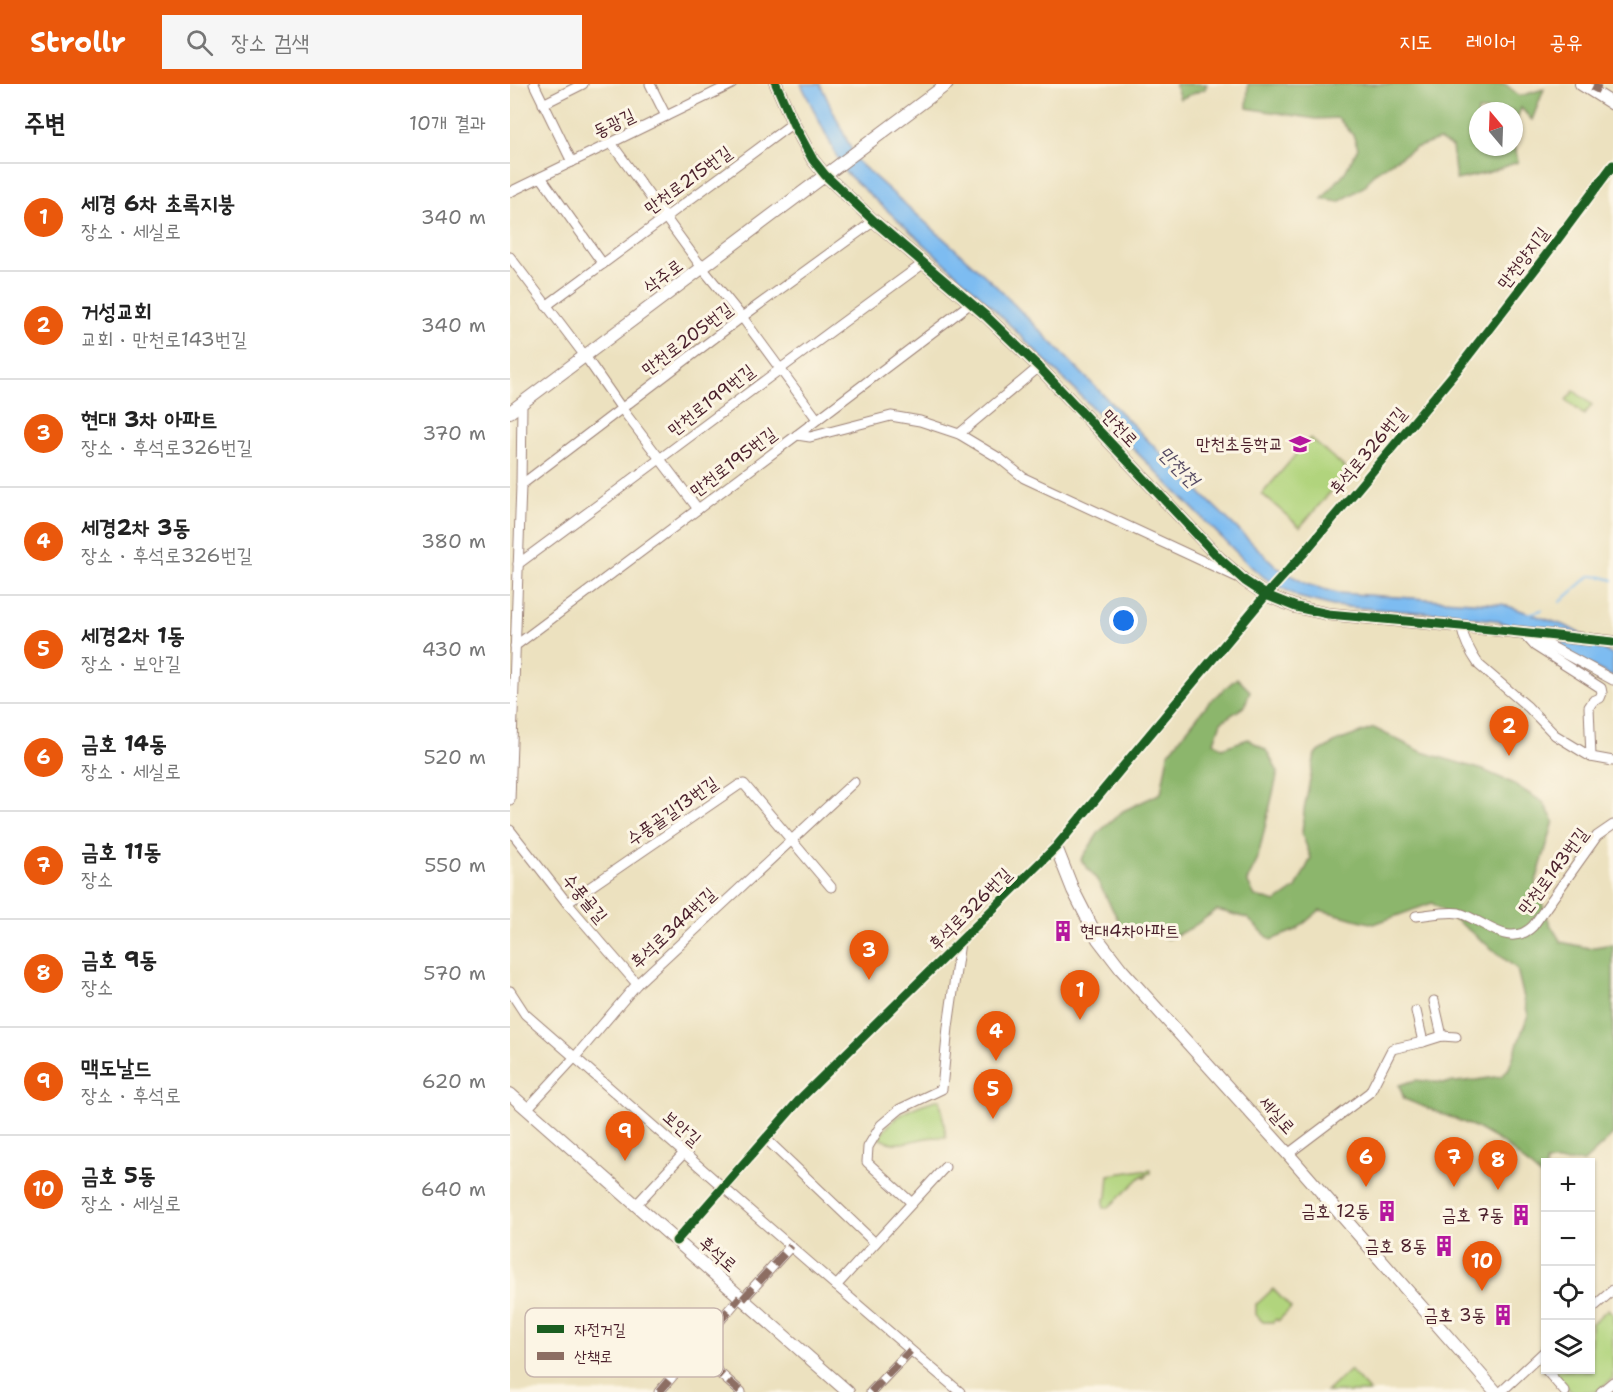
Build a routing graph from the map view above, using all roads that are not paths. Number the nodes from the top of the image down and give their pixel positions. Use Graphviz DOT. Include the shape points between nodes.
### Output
graph roads {
  1 [pos="534,84"];
  2 [pos="583,84"];
  3 [pos="650,84"];
  4 [pos="732,84"];
  5 [pos="776,84"];
  6 [pos="947,84"];
  7 [pos="1581,84"];
  8 [pos="1596,88"];
  9 [pos="543,104"];
  10 [pos="1613,104"];
  11 [pos="666,116"];
  12 [pos="793,123"];
  13 [pos="611,143"];
  14 [pos="572,162"];
  15 [pos="1613,165"];
  16 [pos="825,175"];
  17 [pos="541,177"];
  18 [pos="510,192"];
  19 [pos="666,216"];
  20 [pos="874,221"];
  21 [pos="510,257"];
  22 [pos="924,262"];
  23 [pos="603,264"];
  24 [pos="703,269"];
  25 [pos="971,303"];
  26 [pos="546,306"];
  27 [pos="742,317"];
  28 [pos="585,356"];
  29 [pos="1039,367"];
  30 [pos="780,368"];
  31 [pos="1458,369"];
  32 [pos="522,404"];
  33 [pos="622,409"];
  34 [pos="510,412"];
  35 [pos="817,419"];
  36 [pos="958,434"];
  37 [pos="796,435"];
  38 [pos="661,459"];
  39 [pos="521,485"];
  40 [pos="698,509"];
  41 [pos="518,564"];
  42 [pos="1245,581"];
  43 [pos="1270,591"];
  44 [pos="1461,626"];
  45 [pos="1528,634"];
  46 [pos="1613,642"];
  47 [pos="515,646"];
  48 [pos="1613,680"];
  49 [pos="1602,693"];
  50 [pos="1613,695"];
  51 [pos="1591,757"];
  52 [pos="1613,761"];
  53 [pos="854,782"];
  54 [pos="510,800"];
  55 [pos="1613,825"];
  56 [pos="510,830"];
  57 [pos="792,840"];
  58 [pos="1056,847"];
  59 [pos="831,887"];
  60 [pos="567,903"];
  61 [pos="1416,916"];
  62 [pos="960,942"];
  63 [pos="637,984"];
  64 [pos="510,991"];
  65 [pos="1434,1001"];
  66 [pos="1416,1011"];
  67 [pos="1442,1036"];
  68 [pos="1456,1037"];
  69 [pos="1423,1042"];
  70 [pos="575,1057"];
  71 [pos="510,1094"];
  72 [pos="527,1109"];
  73 [pos="765,1137"];
  74 [pos="685,1152"];
  75 [pos="1288,1154"];
  76 [pos="945,1167"];
  77 [pos="723,1188"];
  78 [pos="912,1203"];
  79 [pos="636,1205"];
  80 [pos="676,1241"];
  81 [pos="876,1243"];
  82 [pos="791,1246"];
  83 [pos="836,1286"];
  84 [pos="1613,1290"];
  85 [pos="742,1298"];
  86 [pos="1595,1306"];
  87 [pos="723,1319"];
  88 [pos="910,1351"];
  89 [pos="1541,1354"];
  90 [pos="1536,1359"];
  91 [pos="1541,1364"];
  92 [pos="1550,1374"];
  93 [pos="723,1376"];
  94 [pos="672,1377"];
  95 [pos="948,1388"];
  96 [pos="659,1392"];
  97 [pos="741,1392"];
  98 [pos="848,1392"];
  99 [pos="872,1392"];
  100 [pos="960,1392"];
  101 [pos="1496,1392"];
  102 [pos="1501,1392"];
  103 [pos="1565,1392"];
  1 -- 9 [label="street"];
  2 -- 9 [label="street"];
  3 -- 11 [label="street"];
  4 -- 11 [label="street, 동광길"];
  5 -- 12 [label="street, 만천로"];
  6 -- 16 [label="street, 삭주로"];
  7 -- 8 [label="street"];
  8 -- 10 [label="street"];
  9 -- 14 [label="street"];
  11 -- 13 [label="street, 동광길"];
  12 -- 16 [label="street, 만천로"];
  12 -- 19 [label="street, 만천로215번길"];
  13 -- 14 [label="street, 동광길"];
  13 -- 19 [label="street"];
  14 -- 17 [label="street, 동광길"];
  15 -- 31 [label="street, 만천양지길"];
  16 -- 20 [label="street, 만천로"];
  16 -- 24 [label="street, 삭주로"];
  17 -- 18 [label="street, 동광길"];
  17 -- 23 [label="street"];
  19 -- 23 [label="street, 만천로215번길"];
  19 -- 24 [label="street"];
  20 -- 22 [label="street, 만천로"];
  20 -- 27 [label="street, 만천로205번길"];
  21 -- 26 [label="street"];
  22 -- 25 [label="street, 만천로"];
  22 -- 30 [label="street, 만천로199번길"];
  23 -- 26 [label="street, 만천로215번길"];
  24 -- 27 [label="street"];
  24 -- 28 [label="street, 삭주로"];
  25 -- 29 [label="street, 만천로"];
  25 -- 35 [label="street, 만천로195번길"];
  26 -- 28 [label="street"];
  27 -- 30 [label="street"];
  27 -- 33 [label="street, 만천로205번길"];
  28 -- 32 [label="street, 삭주로"];
  28 -- 33 [label="street"];
  29 -- 36 [label="street"];
  29 -- 42 [label="street, 만천로"];
  30 -- 35 [label="street"];
  30 -- 38 [label="street, 만천로199번길"];
  31 -- 43 [label="street, 후석로326번길"];
  32 -- 34 [label="street, 삭주로"];
  32 -- 39 [label="street"];
  33 -- 38 [label="street"];
  33 -- 39 [label="street, 만천로205번길"];
  35 -- 37 [label="street, 만천로195번길"];
  36 -- 37 [label="street, 만천로" via="891,416 810,437"];
  36 -- 42 [label="street, 만천로" via="1024,478"];
  37 -- 40 [label="street, 만천로195번길"];
  38 -- 40 [label="street"];
  38 -- 41 [label="street, 만천로199번길"];
  39 -- 41 [label="street"];
  40 -- 47 [label="street, 만천로195번길"];
  41 -- 47 [label="street"];
  42 -- 43 [label="street, 만천로"];
  43 -- 44 [label="street, 만천로" via="1296,607 1328,614"];
  43 -- 58 [label="street, 후석로326번길"];
  44 -- 45 [label="street, 만천로"];
  44 -- 51 [label="street" via="1479,664 1556,735"];
  45 -- 46 [label="street, 만천로"];
  45 -- 48 [label="street"];
  45 -- 49 [label="street" via="1535,646 1601,688"];
  47 -- 54 [label="street"];
  49 -- 50 [label="street"];
  49 -- 51 [label="street" via="1589,707"];
  51 -- 52 [label="street"];
  53 -- 57 [label="street, 후석로344번길"];
  55 -- 61 [label="street, 만천로143번길" via="1597,836 1533,926 1522,934 1509,936 1457,913"];
  56 -- 60 [label="street, 수풍골길"];
  57 -- 59 [label="street, 수풍골길13번길"];
  57 -- 60 [label="street, 수풍골길13번길" via="744,784 739,785"];
  57 -- 63 [label="street, 후석로344번길"];
  58 -- 62 [label="street, 후석로326번길"];
  58 -- 75 [label="street, 세실로" via="1098,939"];
  60 -- 63 [label="street, 수풍골길"];
  62 -- 73 [label="street, 후석로326번길"];
  62 -- 78 [label="street, 후석로326번길" via="942,1089 900,1109 881,1125 868,1147 867,1161"];
  63 -- 70 [label="street, 후석로344번길"];
  64 -- 70 [label="street, 보안길" via="525,1014"];
  65 -- 67 [label="street"];
  66 -- 69 [label="street"];
  67 -- 68 [label="street"];
  67 -- 69 [label="street"];
  69 -- 75 [label="street" via="1392,1049 1370,1092"];
  70 -- 72 [label="street, 후석로344번길"];
  70 -- 74 [label="street, 보안길"];
  71 -- 72 [label="street, 후석로"];
  72 -- 79 [label="street, 후석로"];
  73 -- 77 [label="street, 후석로326번길"];
  73 -- 81 [label="street"];
  74 -- 77 [label="street, 보안길"];
  74 -- 79 [label="street"];
  75 -- 101 [label="street, 세실로"];
  76 -- 78 [label="street"];
  77 -- 80 [label="street, 후석로326번길"];
  77 -- 82 [label="street, 보안길"];
  78 -- 81 [label="street"];
  79 -- 80 [label="street, 후석로"];
  80 -- 85 [label="street, 후석로"];
  81 -- 83 [label="street"];
  82 -- 83 [label="street, 보안길"];
  82 -- 85 [label="street"];
  83 -- 88 [label="street, 보안길"];
  84 -- 86 [label="street"];
  85 -- 87 [label="street"];
  85 -- 98 [label="street, 후석로"];
  88 -- 95 [label="street, 보안길"];
  88 -- 99 [label="street"];
  89 -- 90 [label="street"];
  90 -- 91 [label="street"];
  90 -- 102 [label="street"];
  92 -- 103 [label="street"];
  93 -- 97 [label="street"];
  94 -- 96 [label="street"];
  95 -- 100 [label="street, 보안길"];
}
